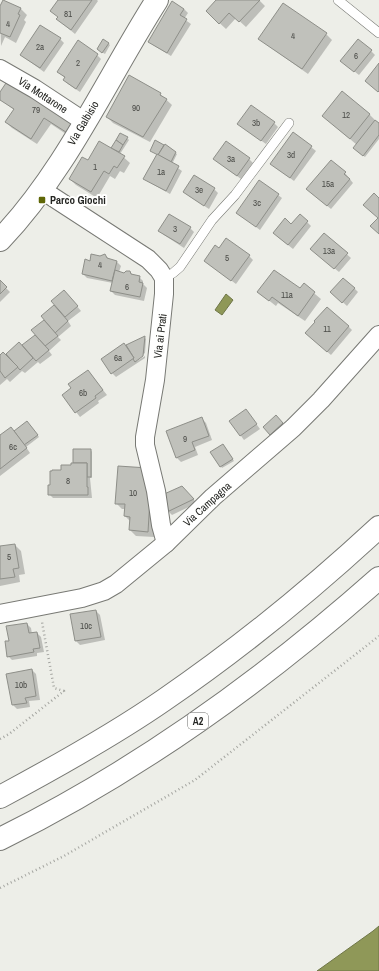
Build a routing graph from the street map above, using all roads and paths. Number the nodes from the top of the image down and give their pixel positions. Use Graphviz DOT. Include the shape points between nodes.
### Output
graph roads {
  1 [pos="157,0"];
  2 [pos="338,0"];
  3 [pos="379,33"];
  4 [pos="0,69"];
  5 [pos="85,122"];
  6 [pos="289,123"];
  7 [pos="42,190"];
  8 [pos="0,240"];
  9 [pos="164,278"];
  10 [pos="379,335"];
  11 [pos="379,527"];
  12 [pos="166,542"];
  13 [pos="379,578"];
  14 [pos="39,607"];
  15 [pos="0,614"];
  16 [pos="379,636"];
  17 [pos="0,739"];
  18 [pos="0,797"];
  19 [pos="0,839"];
  20 [pos="0,888"];
  1 -- 5 [label="main road, Via Galbisio"];
  2 -- 3 [label="lane"];
  4 -- 5 [label="street, Via Mottarone"];
  5 -- 7 [label="main road, Via Galbisio"];
  6 -- 9 [label="lane" via="235,195 212,220 180,267"];
  7 -- 8 [label="main road, Via Galbisio"];
  7 -- 9 [label="street" via="148,260"];
  9 -- 12 [label="street, Via ai Prati" via="163,312 145,445"];
  10 -- 12 [label="street, Via Campagna" via="293,428 213,497"];
  11 -- 18 [label="main road" via="292,604 211,666 110,734"];
  12 -- 14 [label="street, Via Campagna" via="104,591"];
  13 -- 19 [label="main road, A2" via="280,661 185,731 98,785"];
  14 -- 15 [label="street, Via Campagna"];
  14 -- 17 [label="path" via="54,688 64,691"];
  16 -- 20 [label="path" via="195,780 64,856"];
}
